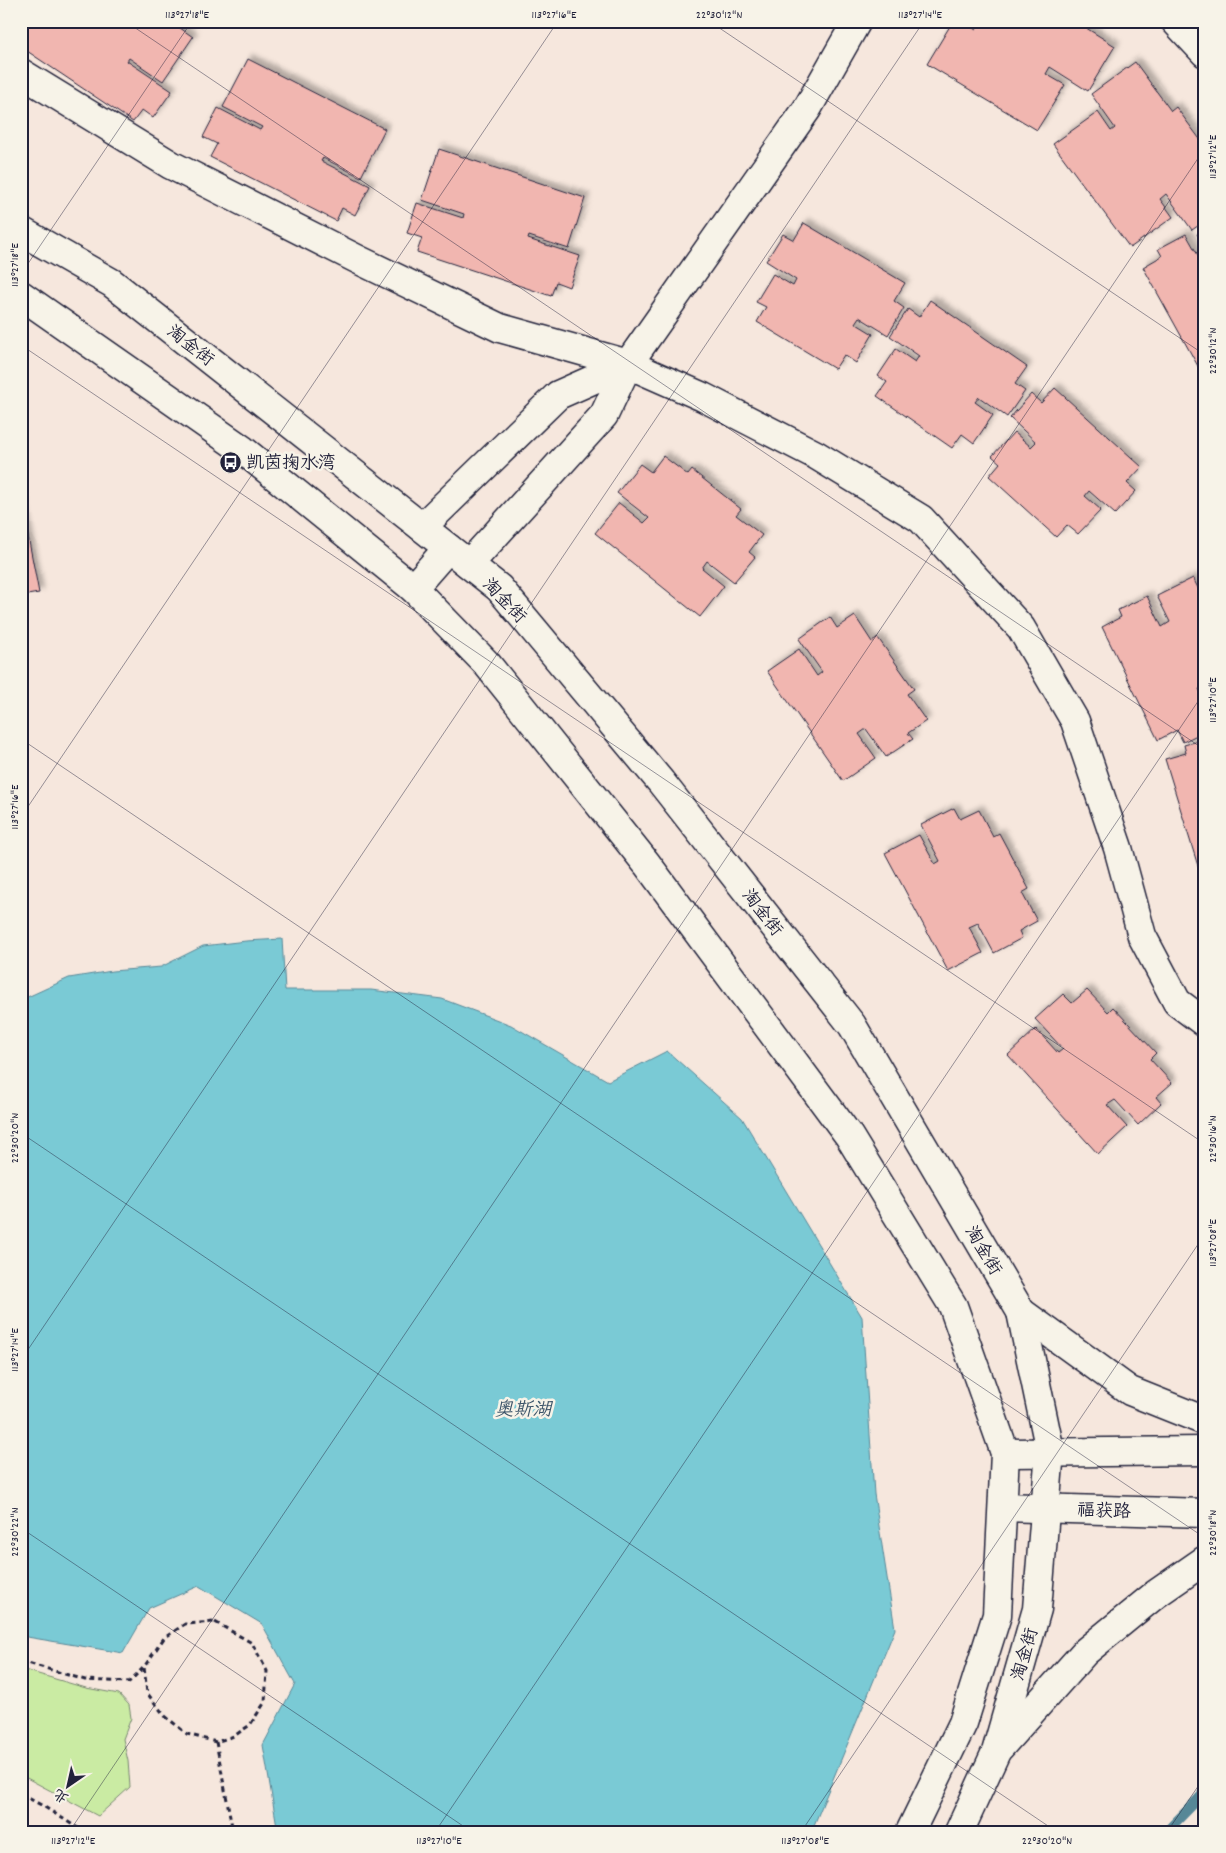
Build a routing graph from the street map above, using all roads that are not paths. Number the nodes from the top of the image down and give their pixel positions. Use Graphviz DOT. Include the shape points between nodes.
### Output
graph roads {
  1 [pos="857,21"];
  2 [pos="1176,21"];
  3 [pos="1205,53"];
  4 [pos="21,73"];
  5 [pos="21,231"];
  6 [pos="21,295"];
  7 [pos="628,364"];
  8 [pos="422,527"];
  9 [pos="458,556"];
  10 [pos="413,588"];
  11 [pos="1205,1023"];
  12 [pos="1021,1312"];
  13 [pos="1205,1421"];
  14 [pos="1050,1451"];
  15 [pos="1205,1451"];
  16 [pos="1005,1453"];
  17 [pos="1003,1507"];
  18 [pos="1047,1508"];
  19 [pos="1205,1513"];
  20 [pos="1205,1560"];
  21 [pos="996,1752"];
  22 [pos="910,1832"];
  23 [pos="959,1832"];
  1 -- 7 [label="street" via="807,109"];
  2 -- 3 [label="street"];
  4 -- 7 [label="street" via="172,165 358,260 500,328"];
  5 -- 8 [label="street, 淘金街" via="112,283"];
  6 -- 10 [label="street" via="243,450"];
  7 -- 8 [label="street" via="558,395"];
  7 -- 9 [label="street" via="604,415"];
  7 -- 11 [label="street" via="703,397 816,455 921,519 1021,628 1074,721 1118,848 1142,936 1177,1002"];
  8 -- 9 [label="street, 淘金街"];
  9 -- 10 [label="street"];
  9 -- 12 [label="street, 淘金街" via="499,588 661,782 852,1025"];
  10 -- 16 [label="street" via="487,664 647,864 849,1136 953,1306"];
  12 -- 13 [label="street" via="1130,1391"];
  12 -- 14 [label="street, 淘金街"];
  14 -- 15 [label="street"];
  14 -- 16 [label="street"];
  14 -- 18 [label="street, 淘金街"];
  16 -- 17 [label="street"];
  17 -- 18 [label="street, 福获路"];
  17 -- 22 [label="street" via="997,1615 963,1723"];
  18 -- 19 [label="street, 福获路"];
  18 -- 21 [label="street, 淘金街" via="1037,1609"];
  20 -- 21 [label="street" via="1156,1594 1084,1652"];
  21 -- 23 [label="street, 淘金街"];
}
